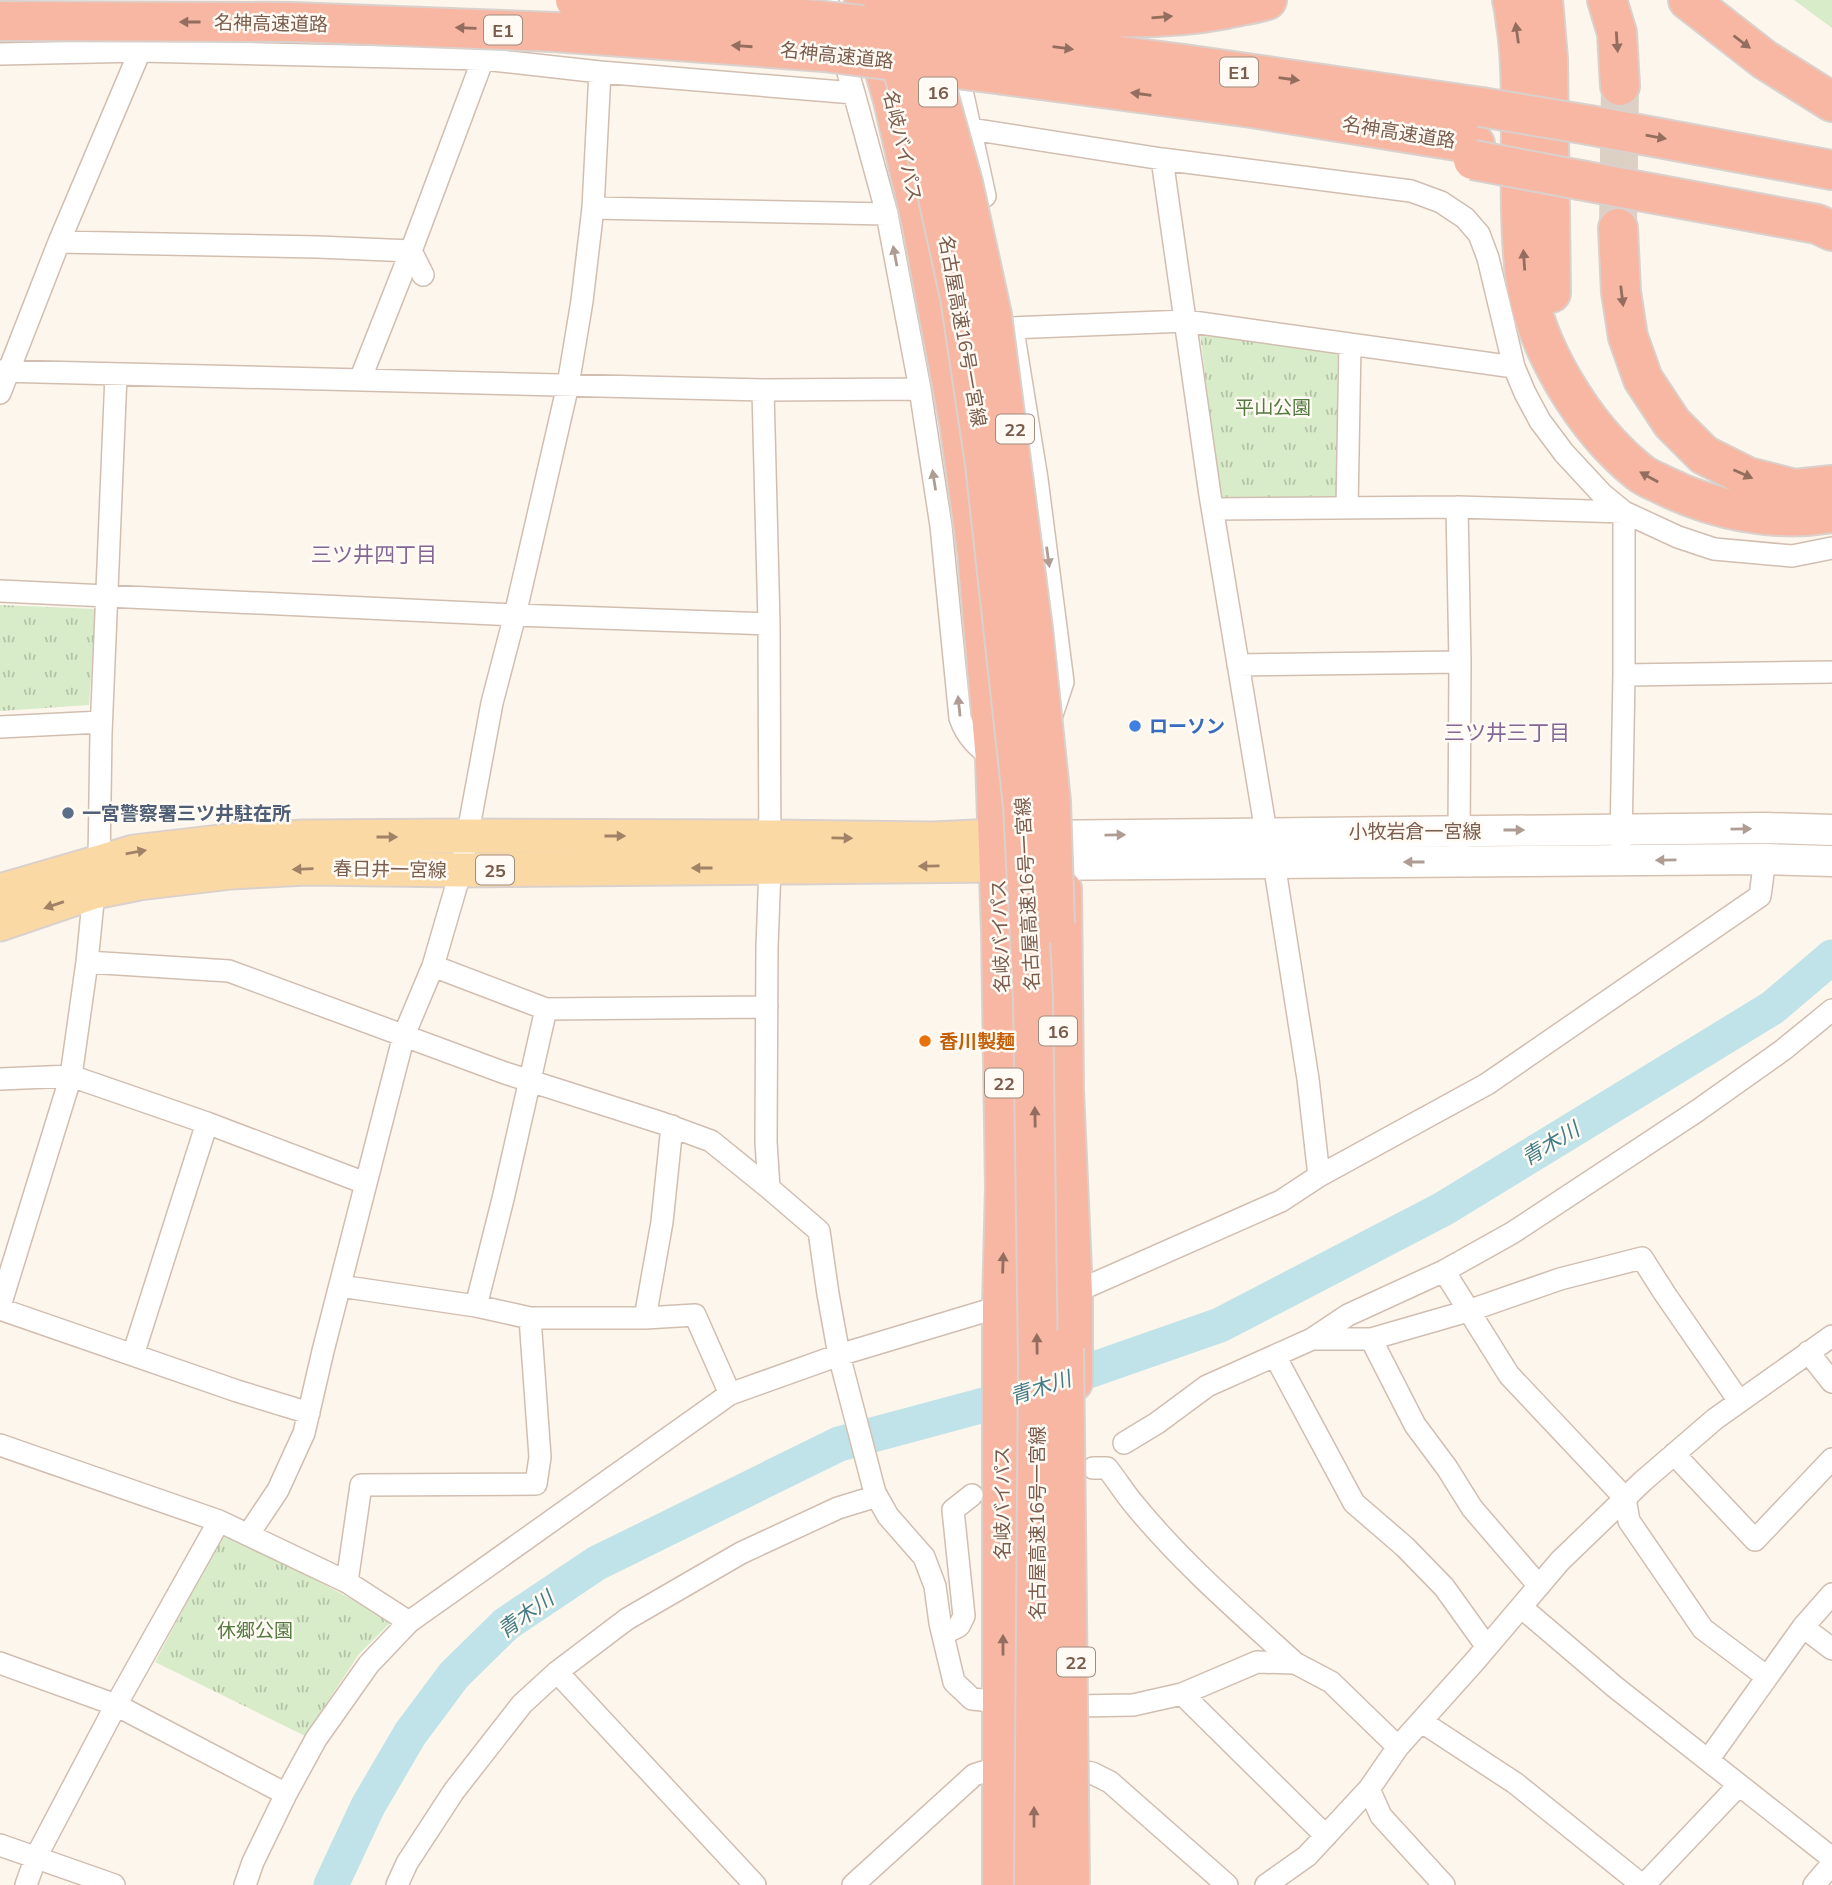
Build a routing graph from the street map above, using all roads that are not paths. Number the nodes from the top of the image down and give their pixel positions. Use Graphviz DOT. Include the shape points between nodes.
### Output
graph roads {
  1 [pos="575,0"];
  2 [pos="817,0"];
  3 [pos="827,0"];
  4 [pos="864,0"];
  5 [pos="883,0"];
  6 [pos="912,0"];
  7 [pos="925,0"];
  8 [pos="942,0"];
  9 [pos="1267,0"];
  10 [pos="1512,0"];
  11 [pos="1543,0"];
  12 [pos="1607,0"];
  13 [pos="1688,0"];
  14 [pos="0,21"];
  15 [pos="999,41"];
  16 [pos="141,51"];
  17 [pos="0,54"];
  18 [pos="483,59"];
  19 [pos="600,72"];
  20 [pos="1620,86"];
  21 [pos="854,93"];
  22 [pos="1832,102"];
  23 [pos="971,129"];
  24 [pos="1476,137"];
  25 [pos="1584,155"];
  26 [pos="1162,159"];
  27 [pos="1832,170"];
  28 [pos="1832,205"];
  29 [pos="593,208"];
  30 [pos="887,214"];
  31 [pos="1618,228"];
  32 [pos="1832,231"];
  33 [pos="59,242"];
  34 [pos="411,251"];
  35 [pos="423,275"];
  36 [pos="1186,321"];
  37 [pos="1012,328"];
  38 [pos="1350,344"];
  39 [pos="1514,367"];
  40 [pos="5,371"];
  41 [pos="1557,372"];
  42 [pos="116,375"];
  43 [pos="360,380"];
  44 [pos="568,385"];
  45 [pos="920,389"];
  46 [pos="763,390"];
  47 [pos="0,393"];
  48 [pos="1832,485"];
  49 [pos="1457,507"];
  50 [pos="1347,508"];
  51 [pos="1213,509"];
  52 [pos="1624,513"];
  53 [pos="1832,513"];
  54 [pos="1832,548"];
  55 [pos="0,592"];
  56 [pos="107,597"];
  57 [pos="515,615"];
  58 [pos="769,624"];
  59 [pos="1461,662"];
  60 [pos="1238,665"];
  61 [pos="1832,672"];
  62 [pos="1624,675"];
  63 [pos="101,722"];
  64 [pos="1050,722"];
  65 [pos="0,727"];
  66 [pos="995,760"];
  67 [pos="1620,830"];
  68 [pos="1832,830"];
  69 [pos="1459,831"];
  70 [pos="1266,832"];
  71 [pos="467,836"];
  72 [pos="997,850"];
  73 [pos="1061,851"];
  74 [pos="770,852"];
  75 [pos="1765,859"];
  76 [pos="1621,861"];
  77 [pos="1832,861"];
  78 [pos="1459,862"];
  79 [pos="1274,863"];
  80 [pos="461,870"];
  81 [pos="97,877"];
  82 [pos="0,891"];
  83 [pos="0,923"];
  84 [pos="88,962"];
  85 [pos="433,966"];
  86 [pos="767,1007"];
  87 [pos="546,1009"];
  88 [pos="1832,1010"];
  89 [pos="404,1035"];
  90 [pos="71,1076"];
  91 [pos="0,1079"];
  92 [pos="530,1081"];
  93 [pos="206,1123"];
  94 [pos="672,1126"];
  95 [pos="1320,1176"];
  96 [pos="365,1183"];
  97 [pos="769,1188"];
  98 [pos="1444,1271"];
  99 [pos="340,1286"];
  100 [pos="1073,1303"];
  101 [pos="477,1306"];
  102 [pos="0,1308"];
  103 [pos="1468,1311"];
  104 [pos="530,1318"];
  105 [pos="645,1318"];
  106 [pos="1002,1318"];
  107 [pos="1832,1336"];
  108 [pos="1312,1339"];
  109 [pos="1371,1339"];
  110 [pos="1808,1352"];
  111 [pos="133,1355"];
  112 [pos="839,1355"];
  113 [pos="1275,1356"];
  114 [pos="1832,1382"];
  115 [pos="730,1394"];
  116 [pos="1739,1402"];
  117 [pos="309,1413"];
  118 [pos="1124,1443"];
  119 [pos="0,1445"];
  120 [pos="1083,1453"];
  121 [pos="1674,1454"];
  122 [pos="1832,1459"];
  123 [pos="876,1495"];
  124 [pos="972,1495"];
  125 [pos="1625,1498"];
  126 [pos="219,1521"];
  127 [pos="248,1535"];
  128 [pos="347,1582"];
  129 [pos="1539,1586"];
  130 [pos="1832,1594"];
  131 [pos="1521,1607"];
  132 [pos="409,1622"];
  133 [pos="1803,1627"];
  134 [pos="943,1634"];
  135 [pos="1487,1647"];
  136 [pos="1832,1649"];
  137 [pos="0,1663"];
  138 [pos="1295,1663"];
  139 [pos="557,1672"];
  140 [pos="1767,1677"];
  141 [pos="1182,1694"];
  142 [pos="1003,1702"];
  143 [pos="116,1704"];
  144 [pos="1076,1706"];
  145 [pos="1422,1722"];
  146 [pos="1398,1747"];
  147 [pos="1708,1760"];
  148 [pos="1002,1771"];
  149 [pos="1079,1771"];
  150 [pos="1739,1785"];
  151 [pos="1369,1789"];
  152 [pos="286,1794"];
  153 [pos="1326,1836"];
  154 [pos="0,1845"];
  155 [pos="36,1857"];
  156 [pos="1832,1858"];
  157 [pos="1832,1864"];
  158 [pos="26,1885"];
  159 [pos="114,1885"];
  160 [pos="245,1885"];
  161 [pos="397,1885"];
  162 [pos="755,1885"];
  163 [pos="853,1885"];
  164 [pos="1002,1885"];
  165 [pos="1034,1885"];
  166 [pos="1070,1885"];
  167 [pos="1080,1885"];
  168 [pos="1227,1885"];
  169 [pos="1266,1885"];
  170 [pos="1444,1885"];
  171 [pos="1643,1885"];
  172 [pos="1814,1885"];
  1 -- 15 [label="highway, 名神高速道路 / E1, bridge"];
  2 -- 15 [label="highway, bridge"];
  3 -- 21 [label="street"];
  4 -- 66 [label="highway, 名岐バイパス / 22" via="918,208 959,422 977,552"];
  165 -- 5 [label="highway, 名古屋高速16号一宮線 / 16, one-way, bridge" via="1038,1365 1033,998 1023,806 983,451 960,297 935,184"];
  6 -- 166 [label="highway, 名古屋高速16号一宮線 / 16, bridge" via="963,183 992,315 1051,802 1058,996"];
  7 -- 64 [label="highway, 22" via="991,264"];
  8 -- 23 [label="street"];
  15 -- 9 [label="highway, one-way" via="1069,16 1140,19"];
  41 -- 10 [label="highway, one-way" via="1537,327 1525,277 1521,65"];
  11 -- 41 [label="highway"];
  12 -- 20 [label="highway, one-way" via="1617,33"];
  13 -- 22 [label="highway, one-way" via="1765,60"];
  15 -- 14 [label="highway, 名神高速道路 / E1, one-way, bridge" via="824,52 555,32 291,22"];
  15 -- 24 [label="highway, 名神高速道路 / E1, one-way" via="1184,64"];
  24 -- 15 [label="highway, 名神高速道路 / E1, one-way" via="1180,99"];
  16 -- 17 [label="street"];
  16 -- 18 [label="street"];
  16 -- 33 [label="street"];
  18 -- 19 [label="street"];
  18 -- 34 [label="street"];
  19 -- 21 [label="street"];
  19 -- 29 [label="street"];
  21 -- 30 [label="street"];
  23 -- 26 [label="street"];
  23 -- 37 [label="street"];
  24 -- 25 [label="highway, 名神高速道路 / E1"];
  25 -- 27 [label="highway, 名神高速道路 / E1, one-way"];
  25 -- 28 [label="highway, 名神高速道路 / E1"];
  25 -- 32 [label="highway"];
  26 -- 36 [label="street"];
  26 -- 39 [label="street" via="1411,191 1441,202 1479,234"];
  29 -- 30 [label="street"];
  29 -- 44 [label="street"];
  45 -- 30 [label="street, one-way"];
  31 -- 48 [label="highway, one-way" via="1628,337 1643,379 1672,423 1704,455 1748,478 1795,489"];
  33 -- 34 [label="street"];
  33 -- 40 [label="street"];
  34 -- 35 [label="street"];
  34 -- 43 [label="street"];
  36 -- 37 [label="street"];
  36 -- 38 [label="street"];
  36 -- 51 [label="street"];
  37 -- 64 [label="street, one-way" via="1063,682"];
  38 -- 39 [label="street"];
  38 -- 50 [label="street"];
  39 -- 52 [label="street" via="1540,421 1564,453"];
  40 -- 42 [label="street"];
  40 -- 47 [label="street"];
  53 -- 41 [label="highway, one-way" via="1769,516 1727,508 1687,497 1640,474 1606,440"];
  42 -- 43 [label="street"];
  42 -- 56 [label="street"];
  43 -- 44 [label="street"];
  44 -- 46 [label="street"];
  44 -- 57 [label="street"];
  45 -- 46 [label="street"];
  66 -- 45 [label="street, one-way" via="974,744 960,718 941,526"];
  46 -- 58 [label="street"];
  49 -- 50 [label="street"];
  49 -- 52 [label="street"];
  49 -- 59 [label="street"];
  50 -- 51 [label="street"];
  51 -- 60 [label="street"];
  52 -- 54 [label="street" via="1714,549 1792,556"];
  52 -- 62 [label="street"];
  55 -- 56 [label="street"];
  56 -- 57 [label="street"];
  56 -- 63 [label="street"];
  57 -- 58 [label="street"];
  57 -- 71 [label="street" via="492,703"];
  58 -- 74 [label="street"];
  59 -- 60 [label="street"];
  59 -- 69 [label="street"];
  60 -- 70 [label="street"];
  61 -- 62 [label="street"];
  62 -- 67 [label="street"];
  63 -- 65 [label="street"];
  63 -- 81 [label="street"];
  64 -- 73 [label="highway, 22"];
  66 -- 72 [label="highway, 名岐バイパス / 22"];
  67 -- 68 [label="main road, 小牧岩倉一宮線, one-way"];
  69 -- 67 [label="main road, 小牧岩倉一宮線, one-way"];
  67 -- 76 [label="street"];
  69 -- 70 [label="main road, 小牧岩倉一宮線"];
  69 -- 78 [label="street"];
  73 -- 70 [label="main road, 小牧岩倉一宮線, one-way"];
  70 -- 79 [label="street"];
  71 -- 74 [label="main road, 春日井一宮線 / 25, one-way"];
  71 -- 80 [label="street"];
  81 -- 71 [label="main road, 春日井一宮線 / 25, one-way" via="134,852 229,841"];
  72 -- 73 [label="main road, 小牧岩倉一宮線"];
  72 -- 74 [label="main road, 春日井一宮線 / 25" via="932,839"];
  106 -- 72 [label="highway, 名岐バイパス / 22, one-way" via="1005,1187"];
  73 -- 79 [label="main road, 小牧岩倉一宮線"];
  73 -- 100 [label="highway, 22"];
  74 -- 80 [label="main road, 春日井一宮線 / 25, one-way"];
  74 -- 86 [label="street"];
  75 -- 76 [label="main road, 小牧岩倉一宮線, one-way"];
  75 -- 77 [label="main road, 小牧岩倉一宮線"];
  75 -- 95 [label="street" via="1760,896 1487,1084"];
  76 -- 78 [label="main road, 小牧岩倉一宮線"];
  78 -- 79 [label="main road, 小牧岩倉一宮線, one-way"];
  79 -- 95 [label="street"];
  80 -- 81 [label="main road, 春日井一宮線 / 25, one-way" via="306,868 139,883"];
  80 -- 85 [label="street"];
  81 -- 82 [label="main road, 春日井一宮線 / 25"];
  81 -- 83 [label="main road, 春日井一宮線 / 25, one-way"];
  81 -- 84 [label="street"];
  84 -- 89 [label="street" via="229,971"];
  84 -- 90 [label="street"];
  85 -- 87 [label="street"];
  85 -- 89 [label="street"];
  86 -- 87 [label="street"];
  86 -- 97 [label="street"];
  87 -- 92 [label="street"];
  88 -- 98 [label="street" via="1697,1111 1512,1233"];
  89 -- 92 [label="street"];
  89 -- 96 [label="street"];
  90 -- 91 [label="street"];
  90 -- 93 [label="street"];
  90 -- 102 [label="street"];
  92 -- 94 [label="street"];
  92 -- 101 [label="street"];
  93 -- 96 [label="street"];
  93 -- 111 [label="street"];
  94 -- 97 [label="street" via="711,1141"];
  94 -- 105 [label="street"];
  95 -- 100 [label="street" via="1281,1201"];
  96 -- 99 [label="street"];
  97 -- 112 [label="street" via="819,1231"];
  98 -- 103 [label="street"];
  98 -- 108 [label="street" via="1348,1315"];
  99 -- 101 [label="street"];
  99 -- 117 [label="street"];
  100 -- 120 [label="highway, 22"];
  101 -- 104 [label="street"];
  102 -- 111 [label="street"];
  103 -- 109 [label="street"];
  103 -- 116 [label="street" via="1560,1279 1642,1258"];
  103 -- 125 [label="street" via="1510,1376"];
  104 -- 105 [label="street"];
  104 -- 128 [label="street" via="540,1457 536,1484 361,1485"];
  105 -- 115 [label="street" via="695,1315"];
  106 -- 112 [label="street"];
  142 -- 106 [label="highway, 名岐バイパス / 22, one-way"];
  107 -- 110 [label="street"];
  108 -- 109 [label="street"];
  108 -- 113 [label="street"];
  109 -- 129 [label="street" via="1415,1425 1472,1508"];
  110 -- 114 [label="street"];
  110 -- 116 [label="street"];
  111 -- 117 [label="street"];
  112 -- 115 [label="street"];
  112 -- 123 [label="street"];
  113 -- 118 [label="street" via="1207,1386"];
  113 -- 135 [label="street" via="1354,1503 1444,1587"];
  115 -- 132 [label="street"];
  116 -- 121 [label="street"];
  117 -- 127 [label="street" via="278,1490"];
  119 -- 126 [label="street"];
  120 -- 138 [label="street" via="1107,1468 1131,1501 1204,1579"];
  120 -- 144 [label="highway, 22"];
  121 -- 122 [label="street" via="1755,1540"];
  121 -- 125 [label="street"];
  123 -- 134 [label="street" via="888,1516 925,1557"];
  123 -- 139 [label="street" via="741,1553 627,1619"];
  124 -- 134 [label="street" via="953,1510 964,1616 959,1626"];
  125 -- 129 [label="street"];
  125 -- 140 [label="street" via="1629,1521 1703,1629"];
  126 -- 127 [label="street"];
  126 -- 143 [label="street"];
  127 -- 128 [label="street"];
  128 -- 132 [label="street"];
  129 -- 131 [label="street"];
  130 -- 133 [label="street"];
  131 -- 135 [label="street"];
  131 -- 147 [label="street"];
  132 -- 152 [label="street" via="369,1664 316,1739"];
  133 -- 136 [label="street"];
  133 -- 140 [label="street"];
  134 -- 142 [label="street" via="954,1682 972,1699"];
  135 -- 145 [label="street"];
  137 -- 143 [label="street"];
  138 -- 141 [label="street" via="1257,1662"];
  138 -- 146 [label="street" via="1331,1682"];
  139 -- 161 [label="street" via="522,1704 454,1791"];
  139 -- 162 [label="street"];
  140 -- 147 [label="street"];
  141 -- 144 [label="street" via="1133,1704"];
  141 -- 153 [label="street"];
  142 -- 148 [label="highway, 名岐バイパス / 22"];
  143 -- 152 [label="street"];
  143 -- 155 [label="street"];
  144 -- 149 [label="highway, 22"];
  145 -- 146 [label="street"];
  145 -- 171 [label="street" via="1516,1783"];
  146 -- 151 [label="street"];
  147 -- 150 [label="street"];
  148 -- 163 [label="street" via="974,1775"];
  148 -- 164 [label="highway, 名岐バイパス / 22"];
  149 -- 167 [label="highway, 22"];
  149 -- 168 [label="street" via="1110,1782"];
  150 -- 156 [label="street"];
  150 -- 171 [label="street"];
  151 -- 153 [label="street"];
  151 -- 170 [label="street" via="1381,1816"];
  152 -- 160 [label="street"];
  153 -- 169 [label="street"];
  154 -- 155 [label="street"];
  155 -- 158 [label="street"];
  155 -- 159 [label="street"];
  157 -- 172 [label="street"];
}
